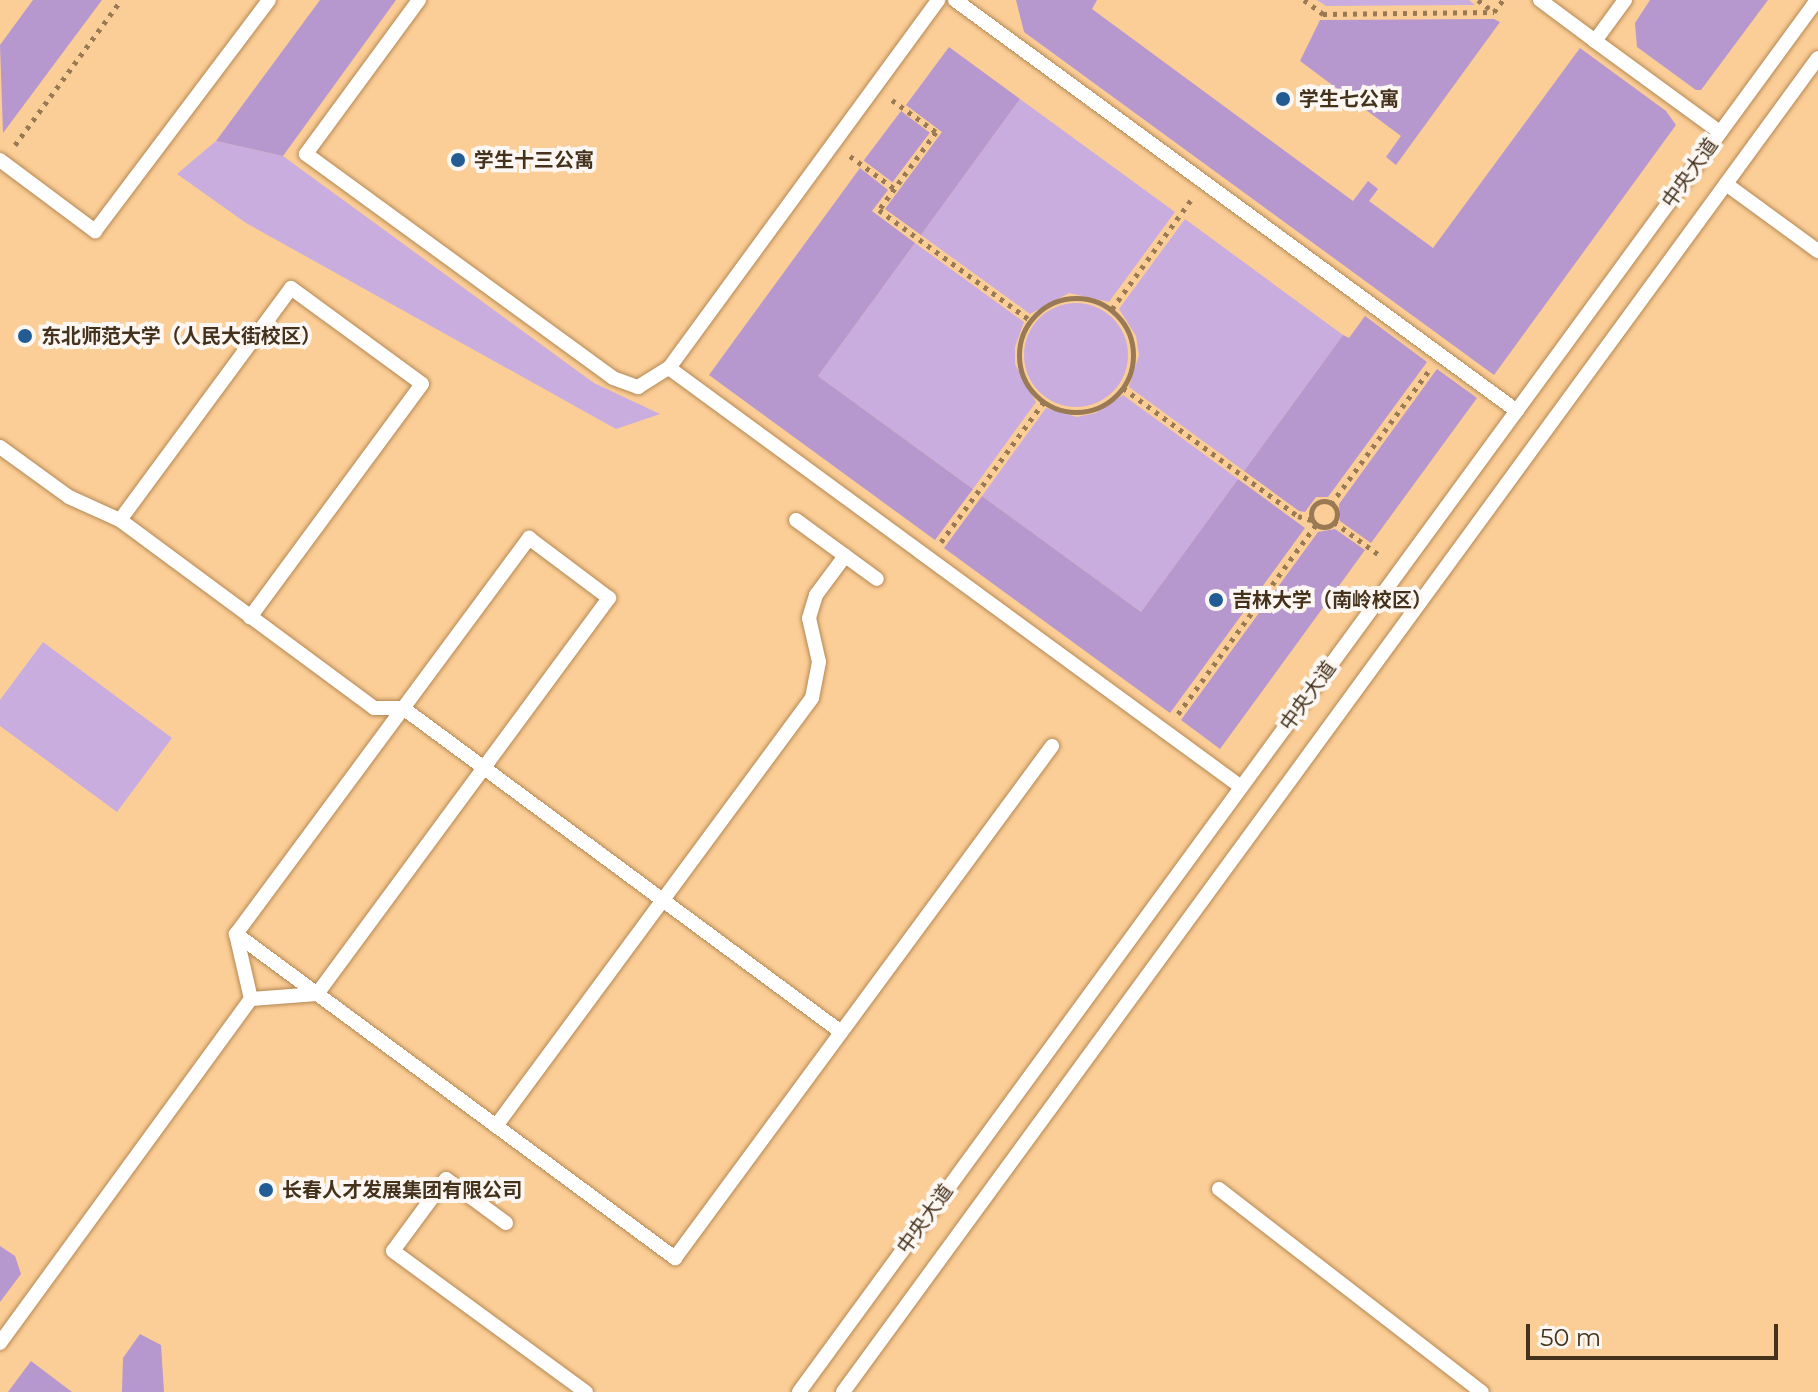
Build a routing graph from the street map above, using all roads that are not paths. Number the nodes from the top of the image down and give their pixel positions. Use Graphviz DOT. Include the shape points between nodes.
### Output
graph roads {
  1 [pos="269,0"];
  2 [pos="419,0"];
  3 [pos="938,0"];
  4 [pos="955,0"];
  5 [pos="1540,0"];
  6 [pos="1625,0"];
  7 [pos="1817,0"];
  8 [pos="1595,41"];
  9 [pos="1818,58"];
  10 [pos="1720,132"];
  11 [pos="1,161"];
  12 [pos="1726,184"];
  13 [pos="1818,251"];
  14 [pos="669,368"];
  15 [pos="1517,411"];
  16 [pos="0,447"];
  17 [pos="120,520"];
  18 [pos="796,520"];
  19 [pos="845,556"];
  20 [pos="877,579"];
  21 [pos="250,617"];
  22 [pos="403,708"];
  23 [pos="1052,746"];
  24 [pos="484,768"];
  25 [pos="1241,787"];
  26 [pos="663,900"];
  27 [pos="236,934"];
  28 [pos="317,994"];
  29 [pos="251,999"];
  30 [pos="841,1032"];
  31 [pos="496,1126"];
  32 [pos="1219,1189"];
  33 [pos="506,1223"];
  34 [pos="0,1343"];
  35 [pos="586,1392"];
  36 [pos="799,1392"];
  37 [pos="843,1392"];
  38 [pos="1482,1392"];
  1 -- 11 [label="lane" via="95,231"];
  2 -- 14 [label="lane" via="306,154 613,378 638,387"];
  3 -- 14 [label="lane"];
  4 -- 15 [label="lane"];
  5 -- 8 [label="lane"];
  6 -- 8 [label="lane"];
  7 -- 10 [label="lane, 中央大道"];
  8 -- 10 [label="lane"];
  9 -- 12 [label="lane, 中央大道"];
  10 -- 15 [label="lane, 中央大道"];
  12 -- 13 [label="lane"];
  12 -- 37 [label="lane, 中央大道"];
  14 -- 25 [label="lane"];
  15 -- 25 [label="lane, 中央大道"];
  16 -- 17 [label="lane" via="69,497"];
  17 -- 21 [label="lane"];
  17 -- 21 [label="lane" via="291,288 422,384"];
  18 -- 19 [label="lane"];
  19 -- 20 [label="lane"];
  19 -- 26 [label="lane" via="816,595 809,618 819,662 812,698"];
  21 -- 22 [label="lane" via="374,708"];
  22 -- 24 [label="lane"];
  22 -- 24 [label="lane" via="529,538 609,598"];
  22 -- 27 [label="lane"];
  23 -- 30 [label="lane"];
  24 -- 26 [label="lane"];
  24 -- 28 [label="lane"];
  25 -- 36 [label="lane, 中央大道"];
  26 -- 30 [label="lane"];
  26 -- 31 [label="lane"];
  27 -- 28 [label="lane"];
  27 -- 29 [label="lane"];
  28 -- 29 [label="lane"];
  28 -- 31 [label="lane"];
  29 -- 34 [label="lane"];
  30 -- 31 [label="lane" via="675,1258"];
  32 -- 38 [label="lane"];
  33 -- 35 [label="lane" via="446,1179 393,1251"];
}
